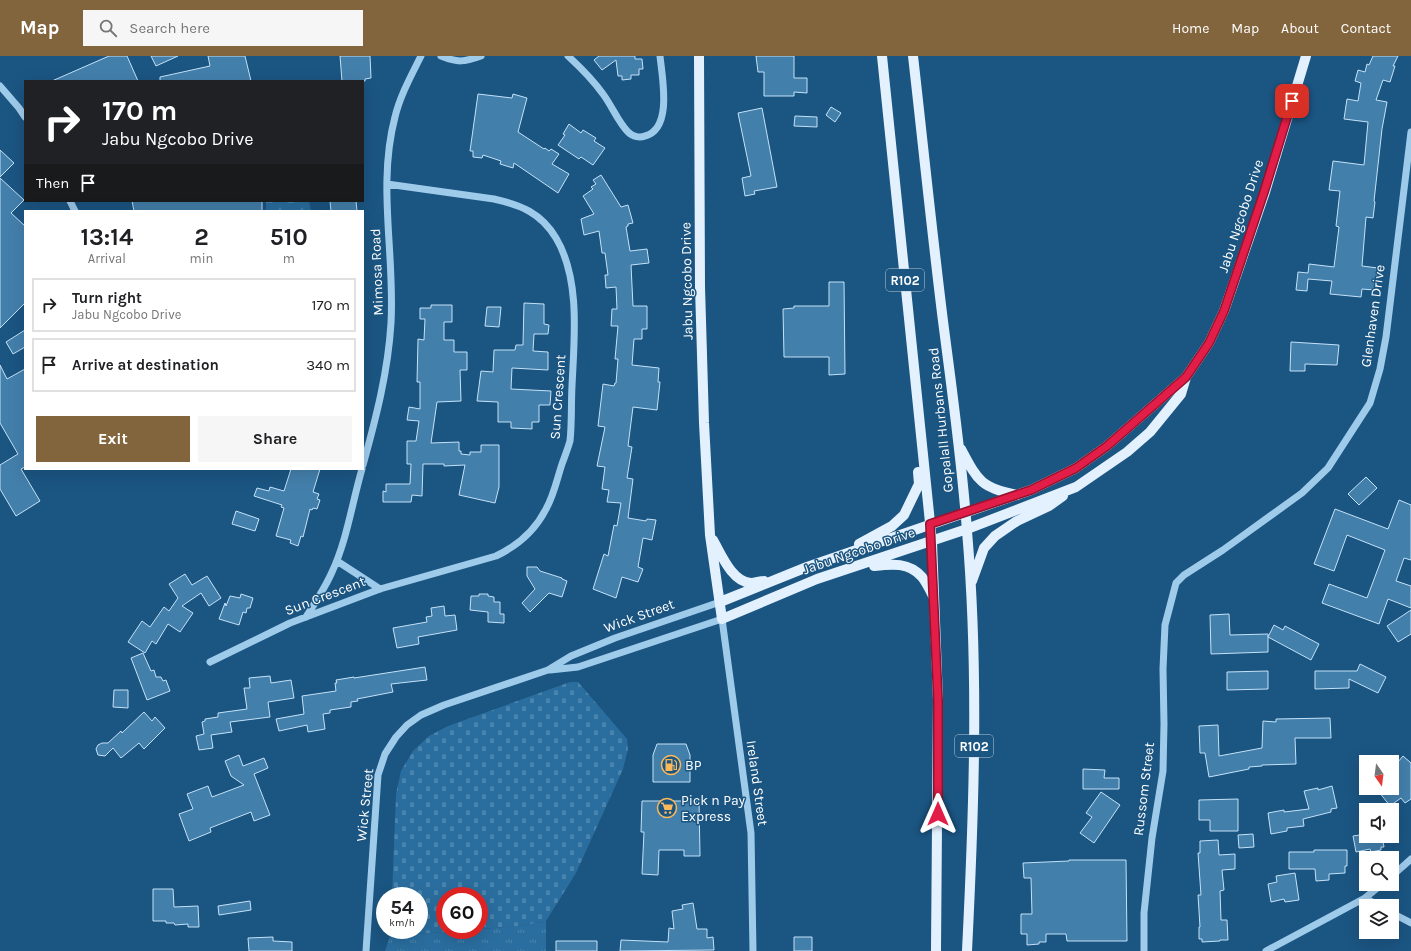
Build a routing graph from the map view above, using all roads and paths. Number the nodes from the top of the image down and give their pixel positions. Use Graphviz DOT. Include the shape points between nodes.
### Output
graph roads {
  1 [pos="420,56"];
  2 [pos="441,56"];
  3 [pos="481,56"];
  4 [pos="568,56"];
  5 [pos="660,56"];
  6 [pos="698,56"];
  7 [pos="882,56"];
  8 [pos="913,56"];
  9 [pos="1306,56"];
  10 [pos="0,86"];
  11 [pos="24,116"];
  12 [pos="1411,132"];
  13 [pos="386,184"];
  14 [pos="1186,377"];
  15 [pos="917,404"];
  16 [pos="958,443"];
  17 [pos="364,461"];
  18 [pos="362,470"];
  19 [pos="1076,487"];
  20 [pos="1018,496"];
  21 [pos="965,512"];
  22 [pos="930,524"];
  23 [pos="967,529"];
  24 [pos="710,535"];
  25 [pos="932,542"];
  26 [pos="835,558"];
  27 [pos="337,560"];
  28 [pos="851,569"];
  29 [pos="780,578"];
  30 [pos="1176,583"];
  31 [pos="970,588"];
  32 [pos="380,589"];
  33 [pos="934,598"];
  34 [pos="720,602"];
  35 [pos="306,617"];
  36 [pos="722,619"];
  37 [pos="210,662"];
  38 [pos="548,670"];
  39 [pos="1411,858"];
  40 [pos="1399,869"];
  41 [pos="1374,891"];
  42 [pos="1365,898"];
  43 [pos="1399,917"];
  44 [pos="1411,923"];
  45 [pos="366,951"];
  46 [pos="753,951"];
  47 [pos="936,951"];
  48 [pos="967,951"];
  49 [pos="1144,951"];
  50 [pos="1266,951"];
  1 -- 13 [label="street, Mimosa Road" via="395,117"];
  2 -- 3 [label="street" via="464,62"];
  4 -- 5 [label="street" via="603,94 629,133 640,138 658,129 662,118 664,103"];
  6 -- 24 [label="main road, Jabu Ngcobo Drive" via="700,287"];
  7 -- 15 [label="main road, Gopalall Hurbans Road / R102"];
  8 -- 16 [label="main road, Gopalall Hurbans Road / R102"];
  9 -- 14 [label="main road, Jabu Ngcobo Drive" via="1224,311 1209,343"];
  10 -- 11 [label="street"];
  12 -- 30 [label="street, Glenhaven Drive" via="1386,337 1370,403 1328,468 1302,493"];
  13 -- 17 [label="street, Mimosa Road" via="391,265 388,358 381,398"];
  13 -- 32 [label="street, Sun Crescent" via="494,199 533,213 556,239 565,260 572,284 575,333 570,442 551,499 538,522 520,542 496,556"];
  14 -- 19 [label="main road, Jabu Ngcobo Drive" via="1181,394 1150,432 1127,452"];
  14 -- 20 [label="main road, Jabu Ngcobo Drive" via="1107,446 1076,468"];
  15 -- 22 [label="main road, Gopalall Hurbans Road / R102"];
  15 -- 26 [label="main road" via="919,484 904,515 892,526"];
  16 -- 20 [label="main road" via="980,480 990,487"];
  16 -- 21 [label="main road, Gopalall Hurbans Road / R102"];
  18 -- 27 [label="street"];
  19 -- 23 [label="main road, Jabu Ngcobo Drive"];
  19 -- 31 [label="main road" via="1049,506 1017,521 995,536 984,548"];
  20 -- 21 [label="main road, Jabu Ngcobo Drive"];
  21 -- 22 [label="main road, Jabu Ngcobo Drive"];
  21 -- 23 [label="main road, Gopalall Hurbans Road / R102"];
  22 -- 25 [label="main road, Gopalall Hurbans Road / R102"];
  22 -- 26 [label="main road, Jabu Ngcobo Drive"];
  23 -- 25 [label="main road, Jabu Ngcobo Drive"];
  23 -- 31 [label="main road, Gopalall Hurbans Road / R102"];
  24 -- 29 [label="main road" via="728,568 743,580 750,583"];
  24 -- 34 [label="main road, Jabu Ngcobo Drive"];
  25 -- 28 [label="main road, Jabu Ngcobo Drive"];
  25 -- 33 [label="main road, Gopalall Hurbans Road / R102"];
  26 -- 29 [label="main road, Jabu Ngcobo Drive"];
  27 -- 32 [label="street"];
  27 -- 35 [label="street" via="325,587"];
  28 -- 33 [label="main road" via="905,565 922,576"];
  28 -- 36 [label="main road, Jabu Ngcobo Drive" via="817,579"];
  29 -- 34 [label="main road, Jabu Ngcobo Drive"];
  30 -- 49 [label="street, Russom Street" via="1165,625 1162,771 1144,913"];
  31 -- 48 [label="main road, Gopalall Hurbans Road / R102" via="974,712 972,852"];
  32 -- 35 [label="street, Sun Crescent"];
  33 -- 47 [label="main road, Gopalall Hurbans Road / R102" via="938,700"];
  34 -- 36 [label="main road, Jabu Ngcobo Drive"];
  34 -- 38 [label="street, Wick Street" via="615,638 571,656"];
  35 -- 37 [label="street, Sun Crescent"];
  36 -- 38 [label="street, Wick Street" via="578,667"];
  36 -- 46 [label="street, Ireland Street" via="751,833"];
  38 -- 45 [label="street, Wick Street" via="421,715 396,737 385,754 378,775"];
  39 -- 40 [label="street"];
  41 -- 42 [label="street"];
  42 -- 50 [label="street"];
  43 -- 44 [label="street"];
}
